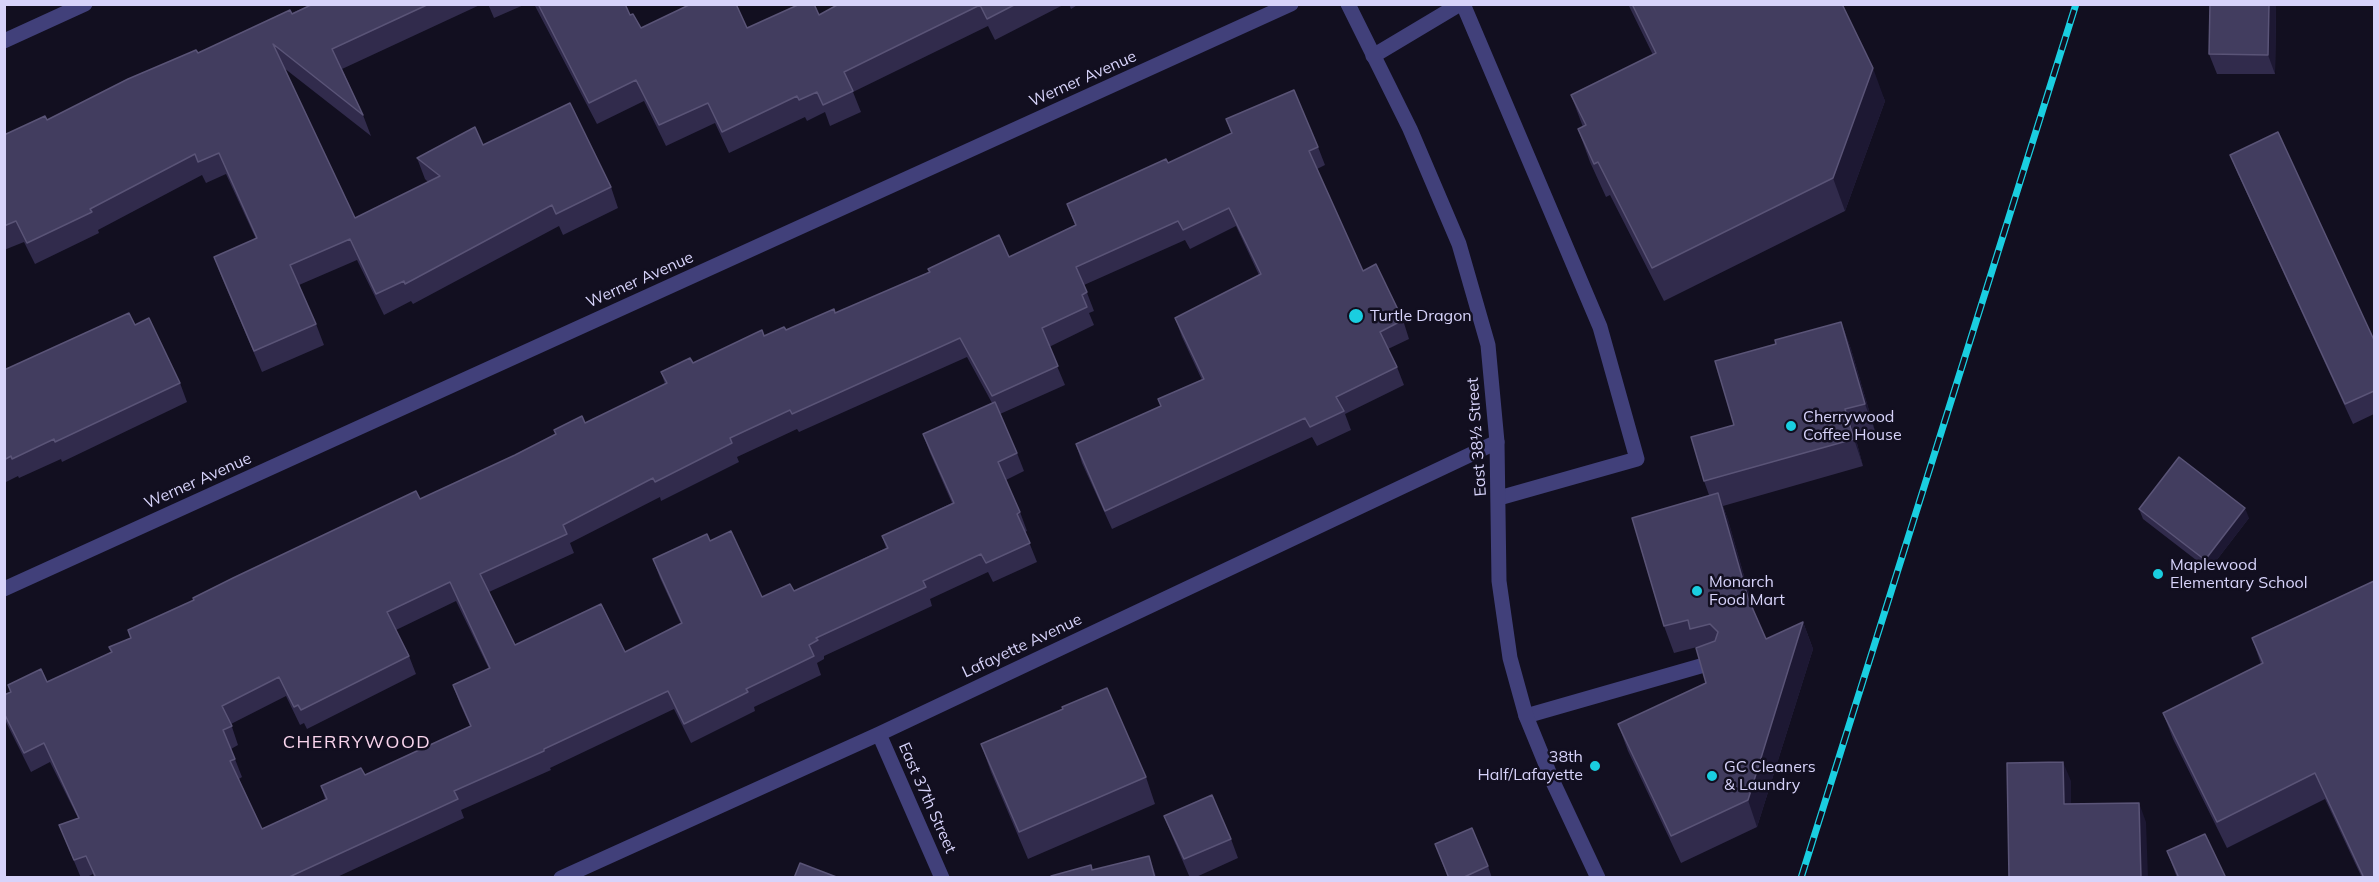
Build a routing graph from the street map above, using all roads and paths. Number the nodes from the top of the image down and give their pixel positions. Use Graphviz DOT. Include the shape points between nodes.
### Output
graph roads {
  1 [pos="85,4"];
  2 [pos="1291,4"];
  3 [pos="1348,4"];
  4 [pos="1461,4"];
  5 [pos="4,41"];
  6 [pos="1372,56"];
  7 [pos="1497,442"];
  8 [pos="1499,498"];
  9 [pos="4,589"];
  10 [pos="1718,661"];
  11 [pos="1526,716"];
  12 [pos="879,734"];
  13 [pos="561,878"];
  14 [pos="942,878"];
  15 [pos="1598,878"];
  1 -- 5 [label="street"];
  2 -- 9 [label="street, Werner Avenue"];
  3 -- 6 [label="street, East 38½ Street"];
  4 -- 6 [label="street"];
  4 -- 8 [label="street" via="1600,327 1637,459"];
  6 -- 7 [label="street, East 38½ Street" via="1410,129 1459,244 1488,345"];
  7 -- 8 [label="street, East 38½ Street"];
  7 -- 12 [label="street, Lafayette Avenue"];
  8 -- 11 [label="street, East 38½ Street" via="1498,580 1510,658"];
  10 -- 11 [label="street"];
  11 -- 15 [label="street, East 38½ Street"];
  12 -- 13 [label="street, Lafayette Avenue"];
  12 -- 14 [label="street, East 37th Street"];
}
